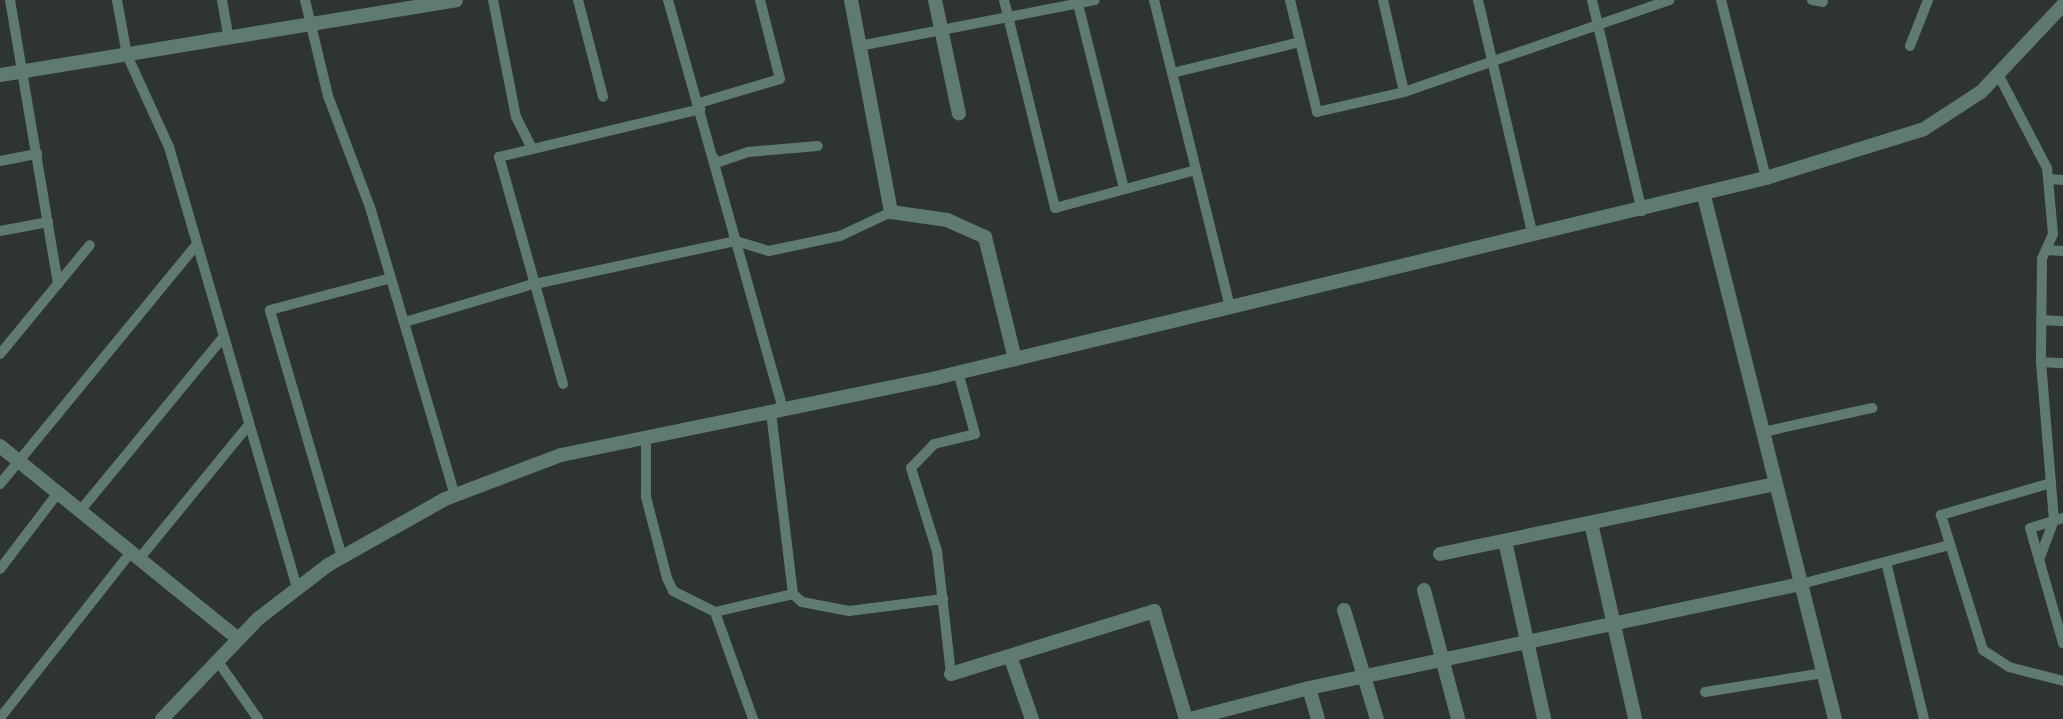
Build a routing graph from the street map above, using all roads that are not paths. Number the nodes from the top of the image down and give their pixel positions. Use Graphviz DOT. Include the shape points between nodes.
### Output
graph roads {
  1 [pos="10,0"];
  2 [pos="117,0"];
  3 [pos="222,0"];
  4 [pos="305,0"];
  5 [pos="456,0"];
  6 [pos="493,0"];
  7 [pos="578,0"];
  8 [pos="668,0"];
  9 [pos="760,0"];
  10 [pos="851,0"];
  11 [pos="935,0"];
  12 [pos="1004,0"];
  13 [pos="1095,0"];
  14 [pos="1154,0"];
  15 [pos="1290,0"];
  16 [pos="1383,0"];
  17 [pos="1478,0"];
  18 [pos="1592,0"];
  19 [pos="1670,0"];
  20 [pos="1721,0"];
  21 [pos="1928,0"];
  22 [pos="1077,2"];
  23 [pos="2063,5"];
  24 [pos="1008,17"];
  25 [pos="310,24"];
  26 [pos="1598,25"];
  27 [pos="942,30"];
  28 [pos="229,38"];
  29 [pos="1300,42"];
  30 [pos="859,46"];
  31 [pos="1910,46"];
  32 [pos="127,55"];
  33 [pos="1492,62"];
  34 [pos="23,71"];
  35 [pos="1172,73"];
  36 [pos="1998,74"];
  37 [pos="0,75"];
  38 [pos="1404,92"];
  39 [pos="603,97"];
  40 [pos="699,106"];
  41 [pos="959,114"];
  42 [pos="818,146"];
  43 [pos="532,148"];
  44 [pos="37,154"];
  45 [pos="713,156"];
  46 [pos="0,161"];
  47 [pos="1196,170"];
  48 [pos="1766,178"];
  49 [pos="2048,179"];
  50 [pos="2063,180"];
  51 [pos="1124,189"];
  52 [pos="1704,196"];
  53 [pos="1642,211"];
  54 [pos="891,212"];
  55 [pos="48,222"];
  56 [pos="4,230"];
  57 [pos="1533,236"];
  58 [pos="0,240"];
  59 [pos="736,241"];
  60 [pos="90,245"];
  61 [pos="194,248"];
  62 [pos="2046,250"];
  63 [pos="2063,251"];
  64 [pos="391,278"];
  65 [pos="58,284"];
  66 [pos="530,285"];
  67 [pos="1230,307"];
  68 [pos="2041,320"];
  69 [pos="2063,321"];
  70 [pos="405,322"];
  71 [pos="222,340"];
  72 [pos="0,354"];
  73 [pos="1015,359"];
  74 [pos="2041,362"];
  75 [pos="2063,363"];
  76 [pos="958,372"];
  77 [pos="563,384"];
  78 [pos="1872,408"];
  79 [pos="777,410"];
  80 [pos="248,426"];
  81 [pos="1763,432"];
  82 [pos="646,437"];
  83 [pos="0,446"];
  84 [pos="19,461"];
  85 [pos="2051,483"];
  86 [pos="0,484"];
  87 [pos="1776,484"];
  88 [pos="58,494"];
  89 [pos="455,495"];
  90 [pos="80,511"];
  91 [pos="2059,519"];
  92 [pos="1591,523"];
  93 [pos="1505,541"];
  94 [pos="1951,545"];
  95 [pos="1440,554"];
  96 [pos="135,555"];
  97 [pos="342,557"];
  98 [pos="2039,560"];
  99 [pos="1886,562"];
  100 [pos="0,569"];
  101 [pos="1801,584"];
  102 [pos="297,589"];
  103 [pos="1424,590"];
  104 [pos="793,594"];
  105 [pos="943,598"];
  106 [pos="1344,610"];
  107 [pos="715,612"];
  108 [pos="1614,623"];
  109 [pos="238,639"];
  110 [pos="1527,642"];
  111 [pos="2063,643"];
  112 [pos="1010,656"];
  113 [pos="217,660"];
  114 [pos="1442,660"];
  115 [pos="1823,673"];
  116 [pos="951,674"];
  117 [pos="1364,676"];
  118 [pos="2063,681"];
  119 [pos="1309,688"];
  120 [pos="1704,692"];
  121 [pos="1215,716"];
  122 [pos="0,718"];
  123 [pos="162,719"];
  124 [pos="258,719"];
  125 [pos="752,719"];
  126 [pos="1032,719"];
  127 [pos="1188,719"];
  128 [pos="1318,719"];
  129 [pos="1377,719"];
  130 [pos="1458,719"];
  131 [pos="1544,719"];
  132 [pos="1635,719"];
  133 [pos="1835,719"];
  134 [pos="1924,719"];
  1 -- 34 [label="lane"];
  2 -- 32 [label="lane"];
  3 -- 28 [label="lane"];
  4 -- 25 [label="lane"];
  5 -- 25 [label="street"];
  6 -- 43 [label="lane" via="516,117"];
  7 -- 39 [label="lane"];
  8 -- 40 [label="lane"];
  9 -- 40 [label="lane" via="780,79"];
  10 -- 30 [label="street"];
  11 -- 27 [label="street"];
  12 -- 24 [label="lane"];
  13 -- 22 [label="lane"];
  14 -- 35 [label="lane"];
  15 -- 29 [label="lane"];
  16 -- 38 [label="lane"];
  17 -- 33 [label="lane"];
  18 -- 26 [label="lane"];
  19 -- 26 [label="lane"];
  20 -- 48 [label="lane"];
  21 -- 31 [label="lane"];
  22 -- 24 [label="lane"];
  22 -- 51 [label="lane"];
  23 -- 36 [label="street"];
  24 -- 27 [label="lane"];
  24 -- 51 [label="lane" via="1055,208"];
  25 -- 28 [label="street"];
  25 -- 64 [label="lane"];
  26 -- 33 [label="lane"];
  26 -- 53 [label="lane"];
  27 -- 30 [label="lane"];
  27 -- 41 [label="street"];
  28 -- 32 [label="street"];
  29 -- 35 [label="lane"];
  29 -- 38 [label="lane" via="1317,112"];
  30 -- 54 [label="street"];
  32 -- 34 [label="street"];
  32 -- 61 [label="lane" via="169,147"];
  33 -- 38 [label="lane"];
  33 -- 57 [label="lane"];
  34 -- 37 [label="street"];
  34 -- 44 [label="lane"];
  35 -- 47 [label="lane"];
  36 -- 48 [label="street" via="1924,129"];
  36 -- 49 [label="lane" via="2034,134"];
  40 -- 43 [label="lane"];
  40 -- 45 [label="lane"];
  42 -- 45 [label="lane" via="748,152 716,163"];
  43 -- 66 [label="lane" via="499,157"];
  44 -- 46 [label="lane"];
  44 -- 55 [label="lane"];
  45 -- 59 [label="lane"];
  47 -- 51 [label="lane"];
  47 -- 67 [label="lane"];
  48 -- 52 [label="street"];
  49 -- 50 [label="lane"];
  49 -- 62 [label="lane" via="2053,234"];
  52 -- 53 [label="street"];
  52 -- 81 [label="street"];
  53 -- 57 [label="street"];
  54 -- 59 [label="lane" via="840,236 769,251"];
  54 -- 73 [label="street" via="947,220 985,237"];
  55 -- 56 [label="lane"];
  55 -- 65 [label="lane"];
  56 -- 58 [label="lane"];
  57 -- 67 [label="street"];
  59 -- 66 [label="lane"];
  59 -- 79 [label="lane"];
  60 -- 65 [label="lane"];
  61 -- 71 [label="lane"];
  61 -- 84 [label="lane"];
  62 -- 63 [label="lane"];
  62 -- 68 [label="lane"];
  64 -- 70 [label="lane"];
  64 -- 97 [label="lane" via="271,310"];
  65 -- 72 [label="lane"];
  66 -- 70 [label="lane"];
  66 -- 77 [label="lane"];
  67 -- 73 [label="street"];
  68 -- 69 [label="lane"];
  68 -- 74 [label="lane"];
  70 -- 89 [label="lane"];
  71 -- 80 [label="lane"];
  71 -- 90 [label="lane"];
  73 -- 76 [label="street"];
  74 -- 75 [label="lane"];
  74 -- 85 [label="lane"];
  76 -- 79 [label="street"];
  76 -- 105 [label="lane" via="975,434 934,444 911,468 937,551"];
  78 -- 81 [label="lane"];
  79 -- 82 [label="street"];
  79 -- 104 [label="lane"];
  80 -- 96 [label="lane"];
  80 -- 102 [label="lane"];
  81 -- 87 [label="street"];
  82 -- 89 [label="street" via="561,455"];
  82 -- 107 [label="lane" via="646,497 667,578 673,591"];
  83 -- 84 [label="street"];
  84 -- 86 [label="lane"];
  84 -- 88 [label="street"];
  85 -- 91 [label="lane"];
  85 -- 94 [label="lane" via="1941,515"];
  87 -- 92 [label="street"];
  87 -- 101 [label="street"];
  88 -- 90 [label="street"];
  88 -- 100 [label="lane"];
  89 -- 97 [label="street"];
  90 -- 96 [label="street"];
  91 -- 98 [label="lane"];
  91 -- 98 [label="lane" via="2030,528"];
  92 -- 93 [label="street"];
  92 -- 108 [label="street"];
  93 -- 95 [label="street"];
  93 -- 110 [label="street"];
  94 -- 99 [label="lane"];
  94 -- 118 [label="lane" via="1983,650 2009,667"];
  96 -- 109 [label="street"];
  96 -- 122 [label="lane"];
  97 -- 102 [label="street"];
  98 -- 111 [label="lane"];
  99 -- 101 [label="lane"];
  99 -- 134 [label="lane"];
  101 -- 108 [label="street"];
  101 -- 115 [label="street"];
  102 -- 109 [label="street"];
  103 -- 114 [label="street"];
  104 -- 105 [label="lane" via="802,602 849,611"];
  104 -- 107 [label="lane"];
  105 -- 116 [label="lane"];
  106 -- 117 [label="street"];
  107 -- 125 [label="lane"];
  108 -- 110 [label="street"];
  108 -- 132 [label="street"];
  109 -- 113 [label="street"];
  110 -- 114 [label="street"];
  110 -- 131 [label="street"];
  112 -- 116 [label="street"];
  112 -- 126 [label="street"];
  112 -- 127 [label="street" via="1154,611"];
  113 -- 123 [label="street"];
  113 -- 124 [label="lane"];
  114 -- 117 [label="street"];
  114 -- 130 [label="street"];
  115 -- 120 [label="lane"];
  115 -- 133 [label="street"];
  117 -- 119 [label="street"];
  117 -- 129 [label="street"];
  119 -- 121 [label="street"];
  119 -- 128 [label="street"];
  121 -- 127 [label="street"];
}
